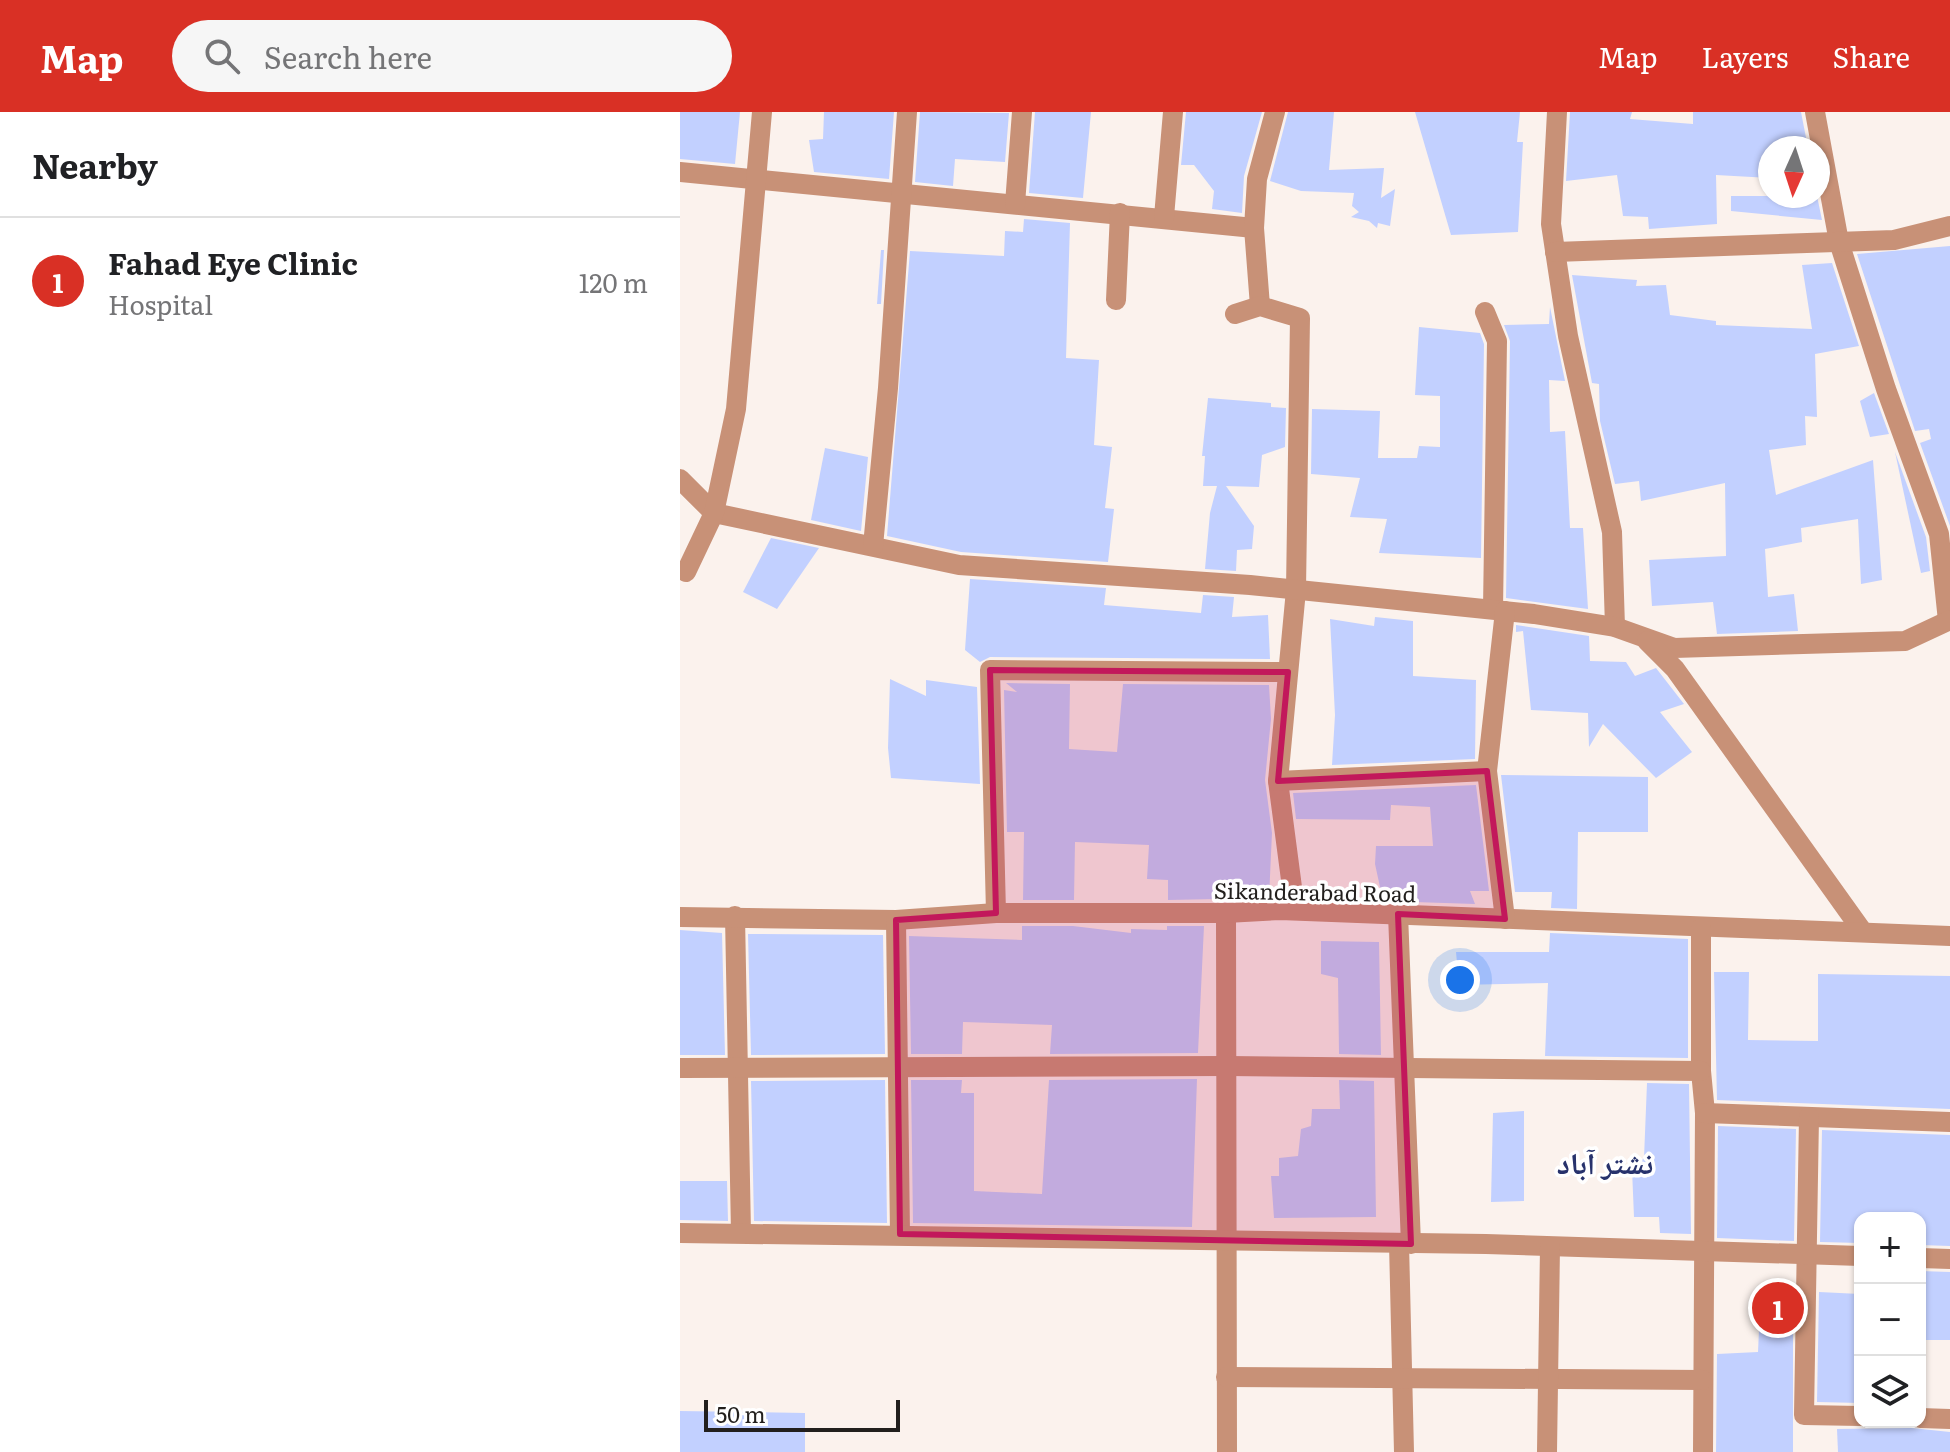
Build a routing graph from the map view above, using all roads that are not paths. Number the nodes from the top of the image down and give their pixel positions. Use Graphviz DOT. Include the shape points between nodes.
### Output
graph roads {
  1 [pos="762,112"];
  2 [pos="907,112"];
  3 [pos="1022,112"];
  4 [pos="1173,112"];
  5 [pos="1275,112"];
  6 [pos="1557,112"];
  7 [pos="1815,112"];
  8 [pos="680,172"];
  9 [pos="758,179"];
  10 [pos="902,192"];
  11 [pos="1015,204"];
  12 [pos="1120,213"];
  13 [pos="1164,217"];
  14 [pos="1950,226"];
  15 [pos="1254,228"];
  16 [pos="1839,242"];
  17 [pos="1555,252"];
  18 [pos="1116,300"];
  19 [pos="1260,306"];
  20 [pos="1485,312"];
  21 [pos="1235,314"];
  22 [pos="680,479"];
  23 [pos="714,513"];
  24 [pos="873,546"];
  25 [pos="686,572"];
  26 [pos="1296,590"];
  27 [pos="1499,610"];
  28 [pos="1949,620"];
  29 [pos="1615,627"];
  30 [pos="1644,638"];
  31 [pos="1288,672"];
  32 [pos="1487,771"];
  33 [pos="1278,781"];
  34 [pos="1295,910"];
  35 [pos="996,913"];
  36 [pos="1226,913"];
  37 [pos="1398,914"];
  38 [pos="735,916"];
  39 [pos="680,917"];
  40 [pos="1505,919"];
  41 [pos="896,920"];
  42 [pos="1701,928"];
  43 [pos="1863,932"];
  44 [pos="1950,936"];
  45 [pos="1228,1066"];
  46 [pos="897,1067"];
  47 [pos="680,1068"];
  48 [pos="736,1068"];
  49 [pos="1404,1069"];
  50 [pos="1701,1071"];
  51 [pos="1705,1113"];
  52 [pos="1809,1117"];
  53 [pos="1950,1122"];
  54 [pos="680,1233"];
  55 [pos="741,1233"];
  56 [pos="900,1234"];
  57 [pos="1226,1241"];
  58 [pos="1405,1244"];
  59 [pos="1550,1247"];
  60 [pos="1704,1254"];
  61 [pos="1805,1255"];
  62 [pos="1854,1256"];
  63 [pos="1926,1258"];
  64 [pos="1950,1259"];
  65 [pos="1226,1377"];
  66 [pos="1400,1378"];
  67 [pos="1548,1379"];
  68 [pos="1703,1380"];
  69 [pos="1854,1416"];
  70 [pos="1926,1418"];
  71 [pos="1950,1419"];
  72 [pos="1227,1452"];
  73 [pos="1404,1452"];
  74 [pos="1547,1452"];
  75 [pos="1703,1452"];
  1 -- 9 [label="street"];
  2 -- 10 [label="street"];
  3 -- 11 [label="street"];
  4 -- 13 [label="street"];
  5 -- 15 [label="street" via="1257,179"];
  6 -- 17 [label="street" via="1551,224"];
  7 -- 16 [label="street"];
  8 -- 9 [label="street"];
  9 -- 10 [label="street"];
  9 -- 23 [label="street" via="736,409"];
  10 -- 11 [label="street"];
  10 -- 24 [label="street"];
  11 -- 12 [label="street"];
  12 -- 13 [label="street"];
  12 -- 18 [label="street"];
  13 -- 15 [label="street"];
  14 -- 16 [label="street" via="1894,240"];
  15 -- 19 [label="street"];
  16 -- 17 [label="street"];
  16 -- 28 [label="street" via="1939,534"];
  17 -- 29 [label="street" via="1568,336 1612,532"];
  19 -- 21 [label="street"];
  19 -- 26 [label="street" via="1300,318"];
  20 -- 27 [label="street" via="1497,341"];
  22 -- 23 [label="street"];
  23 -- 24 [label="street"];
  23 -- 25 [label="street"];
  24 -- 26 [label="street" via="959,565"];
  26 -- 27 [label="street"];
  26 -- 31 [label="street"];
  27 -- 29 [label="street"];
  27 -- 32 [label="street"];
  28 -- 30 [label="street" via="1905,641 1674,648"];
  29 -- 30 [label="street"];
  30 -- 43 [label="street" via="1675,669"];
  31 -- 33 [label="street"];
  31 -- 35 [label="street" via="990,670"];
  32 -- 33 [label="street"];
  32 -- 40 [label="street"];
  33 -- 34 [label="street"];
  34 -- 36 [label="street, Sikanderabad Road"];
  34 -- 37 [label="street, Sikanderabad Road"];
  35 -- 36 [label="street, Sikanderabad Road"];
  35 -- 41 [label="street, Sikanderabad Road"];
  36 -- 45 [label="street"];
  37 -- 40 [label="street, Sikanderabad Road"];
  37 -- 49 [label="street"];
  38 -- 39 [label="street, Sikanderabad Road"];
  38 -- 41 [label="street, Sikanderabad Road"];
  38 -- 48 [label="street"];
  40 -- 42 [label="street, Sikanderabad Road"];
  41 -- 46 [label="street"];
  42 -- 43 [label="street, Sikanderabad Road"];
  42 -- 50 [label="street"];
  43 -- 44 [label="street, Sikanderabad Road"];
  45 -- 46 [label="street"];
  45 -- 49 [label="street"];
  45 -- 57 [label="street"];
  46 -- 48 [label="street"];
  46 -- 56 [label="street"];
  47 -- 48 [label="street"];
  48 -- 55 [label="street"];
  49 -- 50 [label="street"];
  49 -- 58 [label="street"];
  50 -- 51 [label="street"];
  51 -- 52 [label="street"];
  51 -- 60 [label="street"];
  52 -- 53 [label="street"];
  52 -- 61 [label="street"];
  54 -- 55 [label="street"];
  55 -- 56 [label="street"];
  56 -- 57 [label="street"];
  57 -- 58 [label="street"];
  57 -- 65 [label="street"];
  58 -- 59 [label="street"];
  58 -- 66 [label="street"];
  59 -- 60 [label="street"];
  59 -- 67 [label="street"];
  60 -- 61 [label="street"];
  60 -- 68 [label="street"];
  61 -- 62 [label="street"];
  61 -- 69 [label="street" via="1804,1415"];
  63 -- 64 [label="street"];
  65 -- 66 [label="street"];
  65 -- 72 [label="street"];
  66 -- 67 [label="street"];
  66 -- 73 [label="street"];
  67 -- 68 [label="street"];
  67 -- 74 [label="street"];
  68 -- 75 [label="street"];
  70 -- 71 [label="street"];
}
